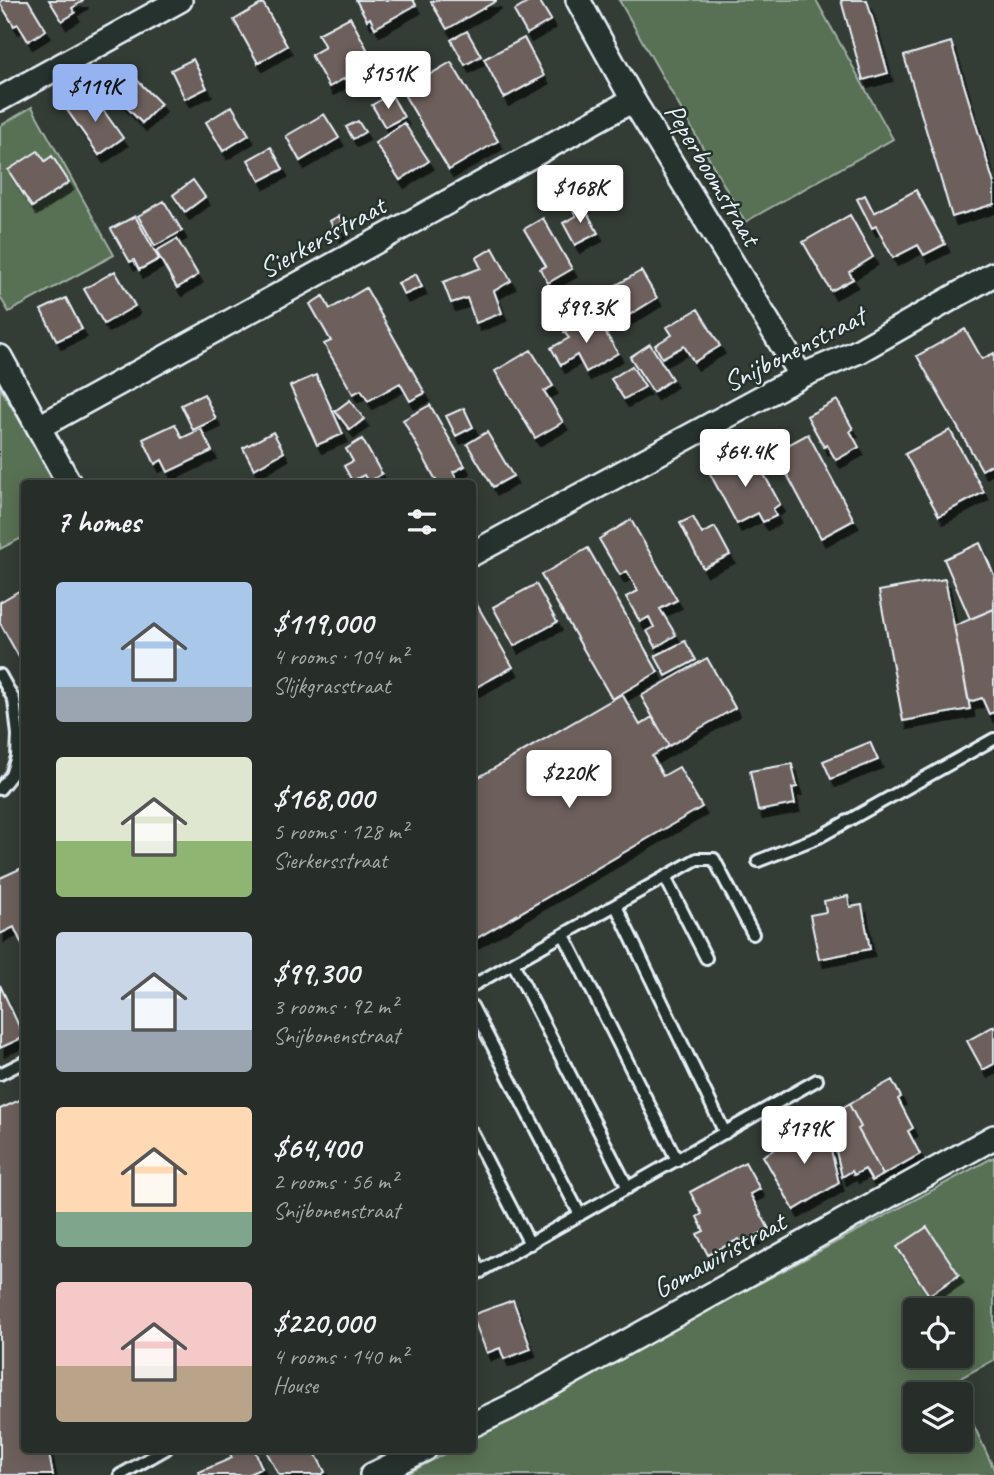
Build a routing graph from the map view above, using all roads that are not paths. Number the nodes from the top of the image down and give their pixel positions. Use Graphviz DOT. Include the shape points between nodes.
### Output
graph roads {
  1 [pos="180,0"];
  2 [pos="578,0"];
  3 [pos="0,100"];
  4 [pos="633,100"];
  5 [pos="994,274"];
  6 [pos="0,357"];
  7 [pos="801,376"];
  8 [pos="39,427"];
  9 [pos="67,480"];
  10 [pos="476,552"];
  11 [pos="0,675"];
  12 [pos="994,739"];
  13 [pos="0,789"];
  14 [pos="758,861"];
  15 [pos="665,877"];
  16 [pos="616,906"];
  17 [pos="753,934"];
  18 [pos="564,935"];
  19 [pos="706,958"];
  20 [pos="513,963"];
  21 [pos="476,984"];
  22 [pos="476,1014"];
  23 [pos="21,1064"];
  24 [pos="0,1074"];
  25 [pos="817,1080"];
  26 [pos="725,1133"];
  27 [pos="994,1137"];
  28 [pos="476,1140"];
  29 [pos="677,1160"];
  30 [pos="628,1188"];
  31 [pos="580,1215"];
  32 [pos="530,1244"];
  33 [pos="477,1274"];
  34 [pos="476,1423"];
  35 [pos="159,1453"];
  36 [pos="417,1453"];
  37 [pos="120,1475"];
  38 [pos="372,1475"];
  1 -- 3 [label="street"];
  2 -- 4 [label="street, Peperboomstraat"];
  4 -- 7 [label="street, Peperboomstraat"];
  4 -- 8 [label="street, Sierkersstraat"];
  5 -- 7 [label="street, Snijbonenstraat" via="857,352"];
  6 -- 8 [label="street"];
  7 -- 10 [label="street, Snijbonenstraat"];
  8 -- 9 [label="street"];
  11 -- 13 [label="lane" via="14,700 18,736 11,775"];
  12 -- 14 [label="lane" via="819,837"];
  15 -- 16 [label="lane"];
  15 -- 17 [label="lane" via="697,859 714,859"];
  15 -- 19 [label="lane"];
  16 -- 18 [label="lane"];
  16 -- 26 [label="lane"];
  18 -- 20 [label="lane"];
  18 -- 29 [label="lane"];
  20 -- 21 [label="lane"];
  20 -- 30 [label="lane"];
  22 -- 31 [label="lane"];
  23 -- 24 [label="lane"];
  25 -- 26 [label="lane"];
  26 -- 29 [label="lane"];
  27 -- 34 [label="street, Gomawiristraat"];
  28 -- 32 [label="lane"];
  29 -- 30 [label="lane"];
  30 -- 31 [label="lane"];
  31 -- 32 [label="lane"];
  32 -- 33 [label="lane"];
  35 -- 37 [label="lane"];
  36 -- 38 [label="street"];
}
